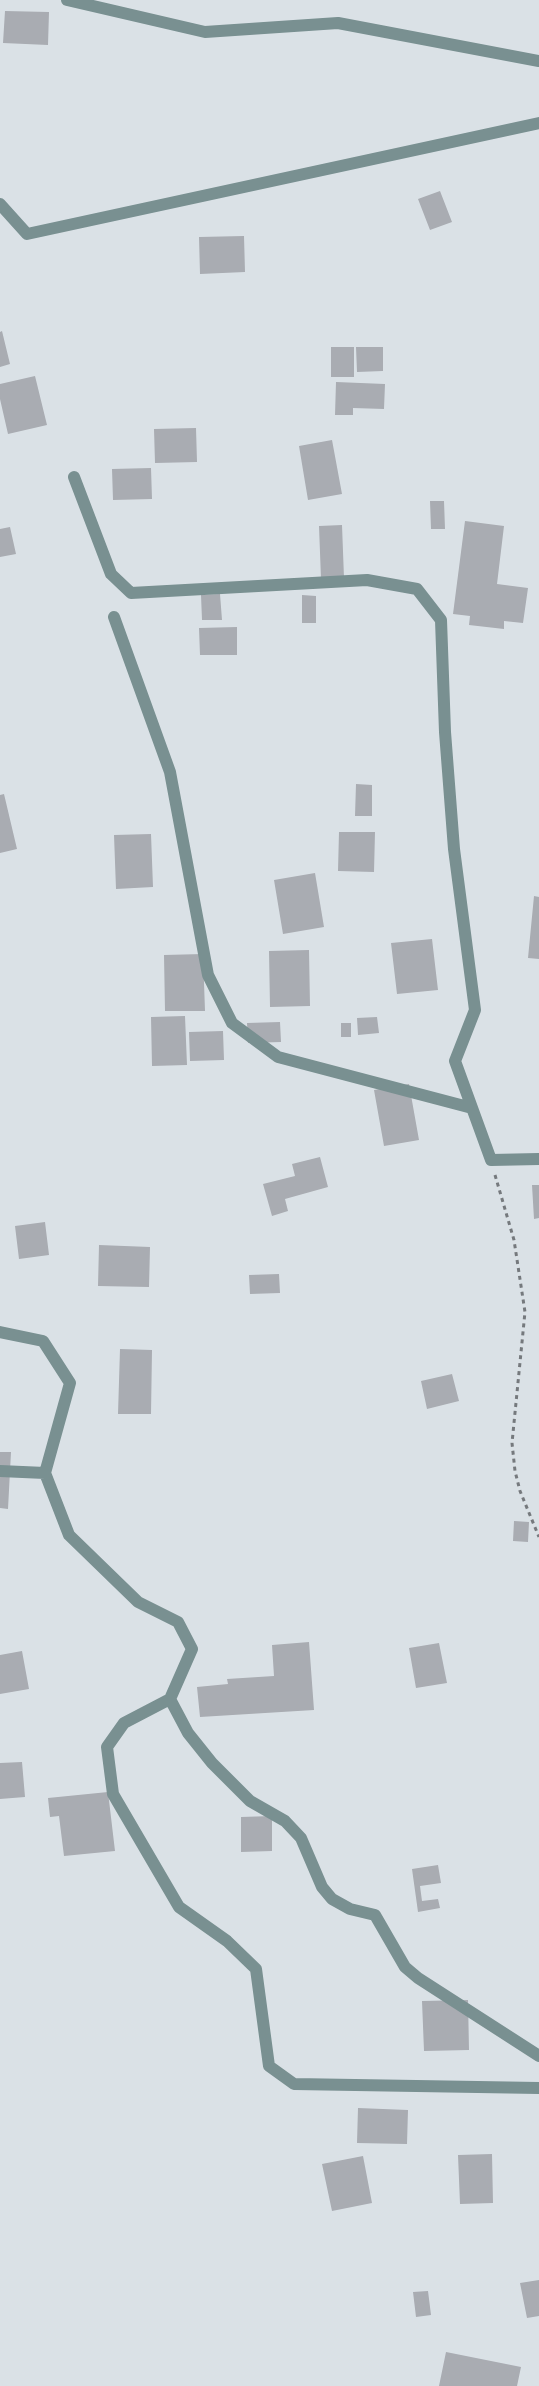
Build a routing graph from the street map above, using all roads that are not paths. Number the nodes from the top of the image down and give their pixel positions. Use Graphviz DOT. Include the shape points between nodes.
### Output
graph roads {
  1 [pos="67,0"];
  2 [pos="539,61"];
  3 [pos="539,123"];
  4 [pos="0,204"];
  5 [pos="74,477"];
  6 [pos="114,617"];
  7 [pos="472,1108"];
  8 [pos="539,1159"];
  9 [pos="0,1332"];
  10 [pos="0,1471"];
  11 [pos="45,1473"];
  12 [pos="170,1699"];
  13 [pos="539,2056"];
  14 [pos="539,2088"];
  1 -- 2 [label="street" via="205,32 338,23"];
  3 -- 4 [label="street" via="27,234"];
  5 -- 7 [label="street" via="111,574 131,593 367,580 417,589 441,620 454,849 475,1010 455,1061"];
  6 -- 7 [label="street" via="170,772 208,975 232,1023 278,1057"];
  7 -- 8 [label="street" via="491,1160"];
  9 -- 11 [label="street" via="43,1341 70,1383"];
  10 -- 11 [label="street"];
  11 -- 12 [label="street" via="69,1535 138,1602 178,1622 192,1648"];
  12 -- 13 [label="street" via="188,1733 212,1763 250,1801 285,1821 301,1838 322,1887 332,1899 350,1909 375,1915 405,1967"];
  12 -- 14 [label="street" via="124,1723 107,1747 113,1794 179,1907 227,1941 256,1969 269,2066 294,2084"];
}
